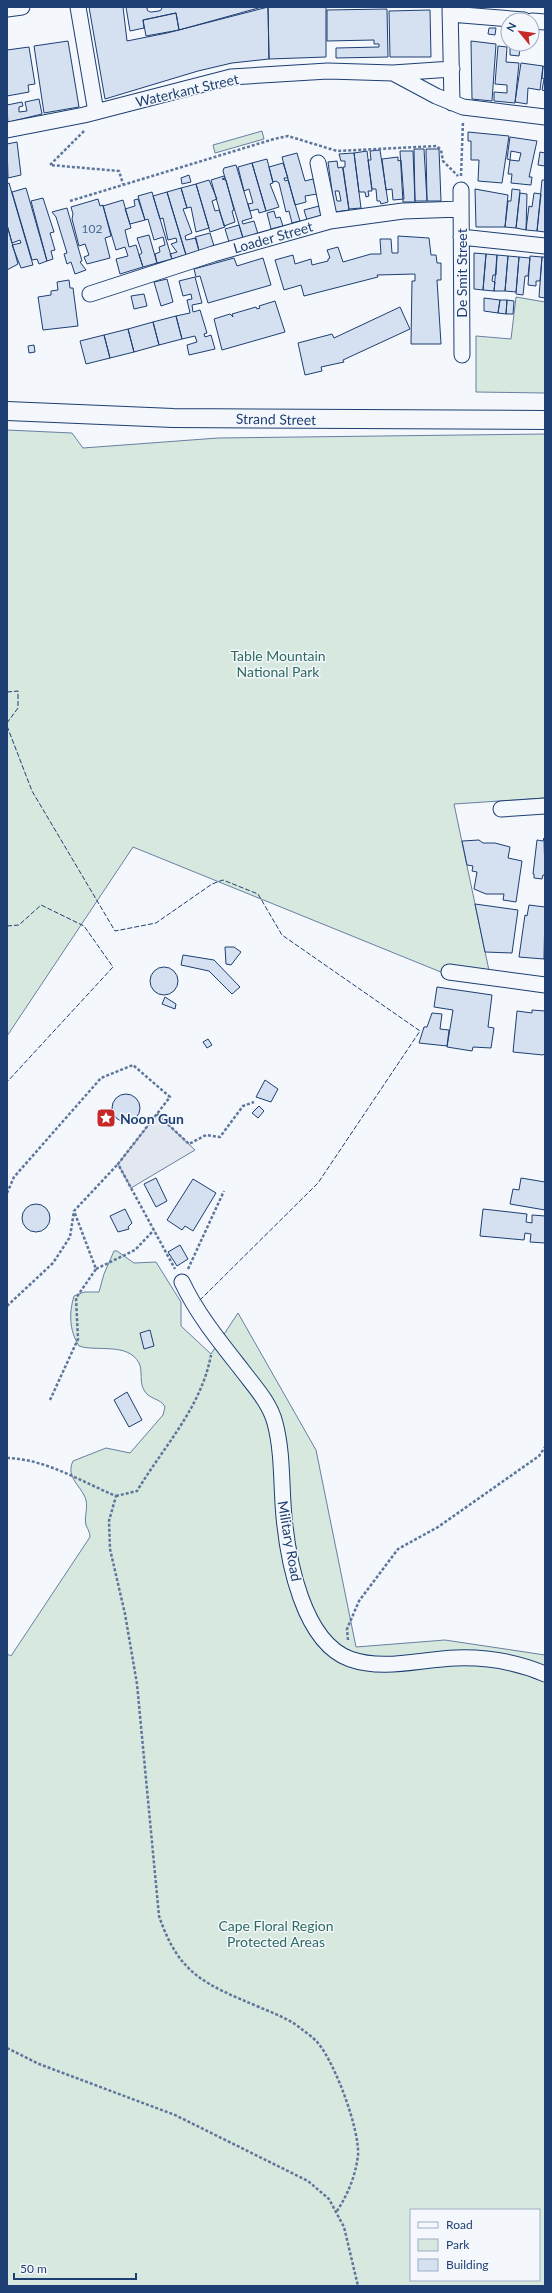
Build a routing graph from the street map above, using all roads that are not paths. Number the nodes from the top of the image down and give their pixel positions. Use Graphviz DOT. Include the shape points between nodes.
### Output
graph roads {
  1 [pos="22,7"];
  2 [pos="78,7"];
  3 [pos="7,9"];
  4 [pos="448,9"];
  5 [pos="500,17"];
  6 [pos="452,69"];
  7 [pos="393,73"];
  8 [pos="457,105"];
  9 [pos="96,112"];
  10 [pos="545,117"];
  11 [pos="7,130"];
  12 [pos="318,163"];
  13 [pos="461,190"];
  14 [pos="461,209"];
  15 [pos="330,222"];
  16 [pos="461,237"];
  17 [pos="545,246"];
  18 [pos="90,294"];
  19 [pos="462,355"];
  20 [pos="7,411"];
  21 [pos="545,420"];
  22 [pos="545,806"];
  23 [pos="501,809"];
  24 [pos="450,972"];
  25 [pos="545,985"];
  26 [pos="182,1282"];
  27 [pos="545,1674"];
  1 -- 3 [label="street"];
  2 -- 9 [label="street"];
  4 -- 5 [label="street"];
  4 -- 6 [label="street"];
  6 -- 7 [label="street, Waterkant Street"];
  6 -- 8 [label="street"];
  7 -- 8 [label="street, Waterkant Street"];
  7 -- 9 [label="street, Waterkant Street" via="328,71 231,77"];
  8 -- 10 [label="street, Waterkant Street"];
  9 -- 11 [label="street, Waterkant Street"];
  12 -- 15 [label="street"];
  13 -- 14 [label="street, De Smit Street"];
  14 -- 15 [label="street, Loader Street" via="403,211"];
  14 -- 16 [label="street, De Smit Street"];
  15 -- 18 [label="street, Loader Street" via="213,254"];
  16 -- 17 [label="street"];
  16 -- 19 [label="street, De Smit Street"];
  20 -- 21 [label="street, Strand Street" via="173,418"];
  22 -- 23 [label="street"];
  24 -- 25 [label="street"];
  26 -- 27 [label="street, Military Road" via="193,1305 263,1399 275,1422 284,1518 293,1571 304,1605 316,1630 331,1648 349,1659 376,1664 457,1658 490,1659 531,1668"];
}
